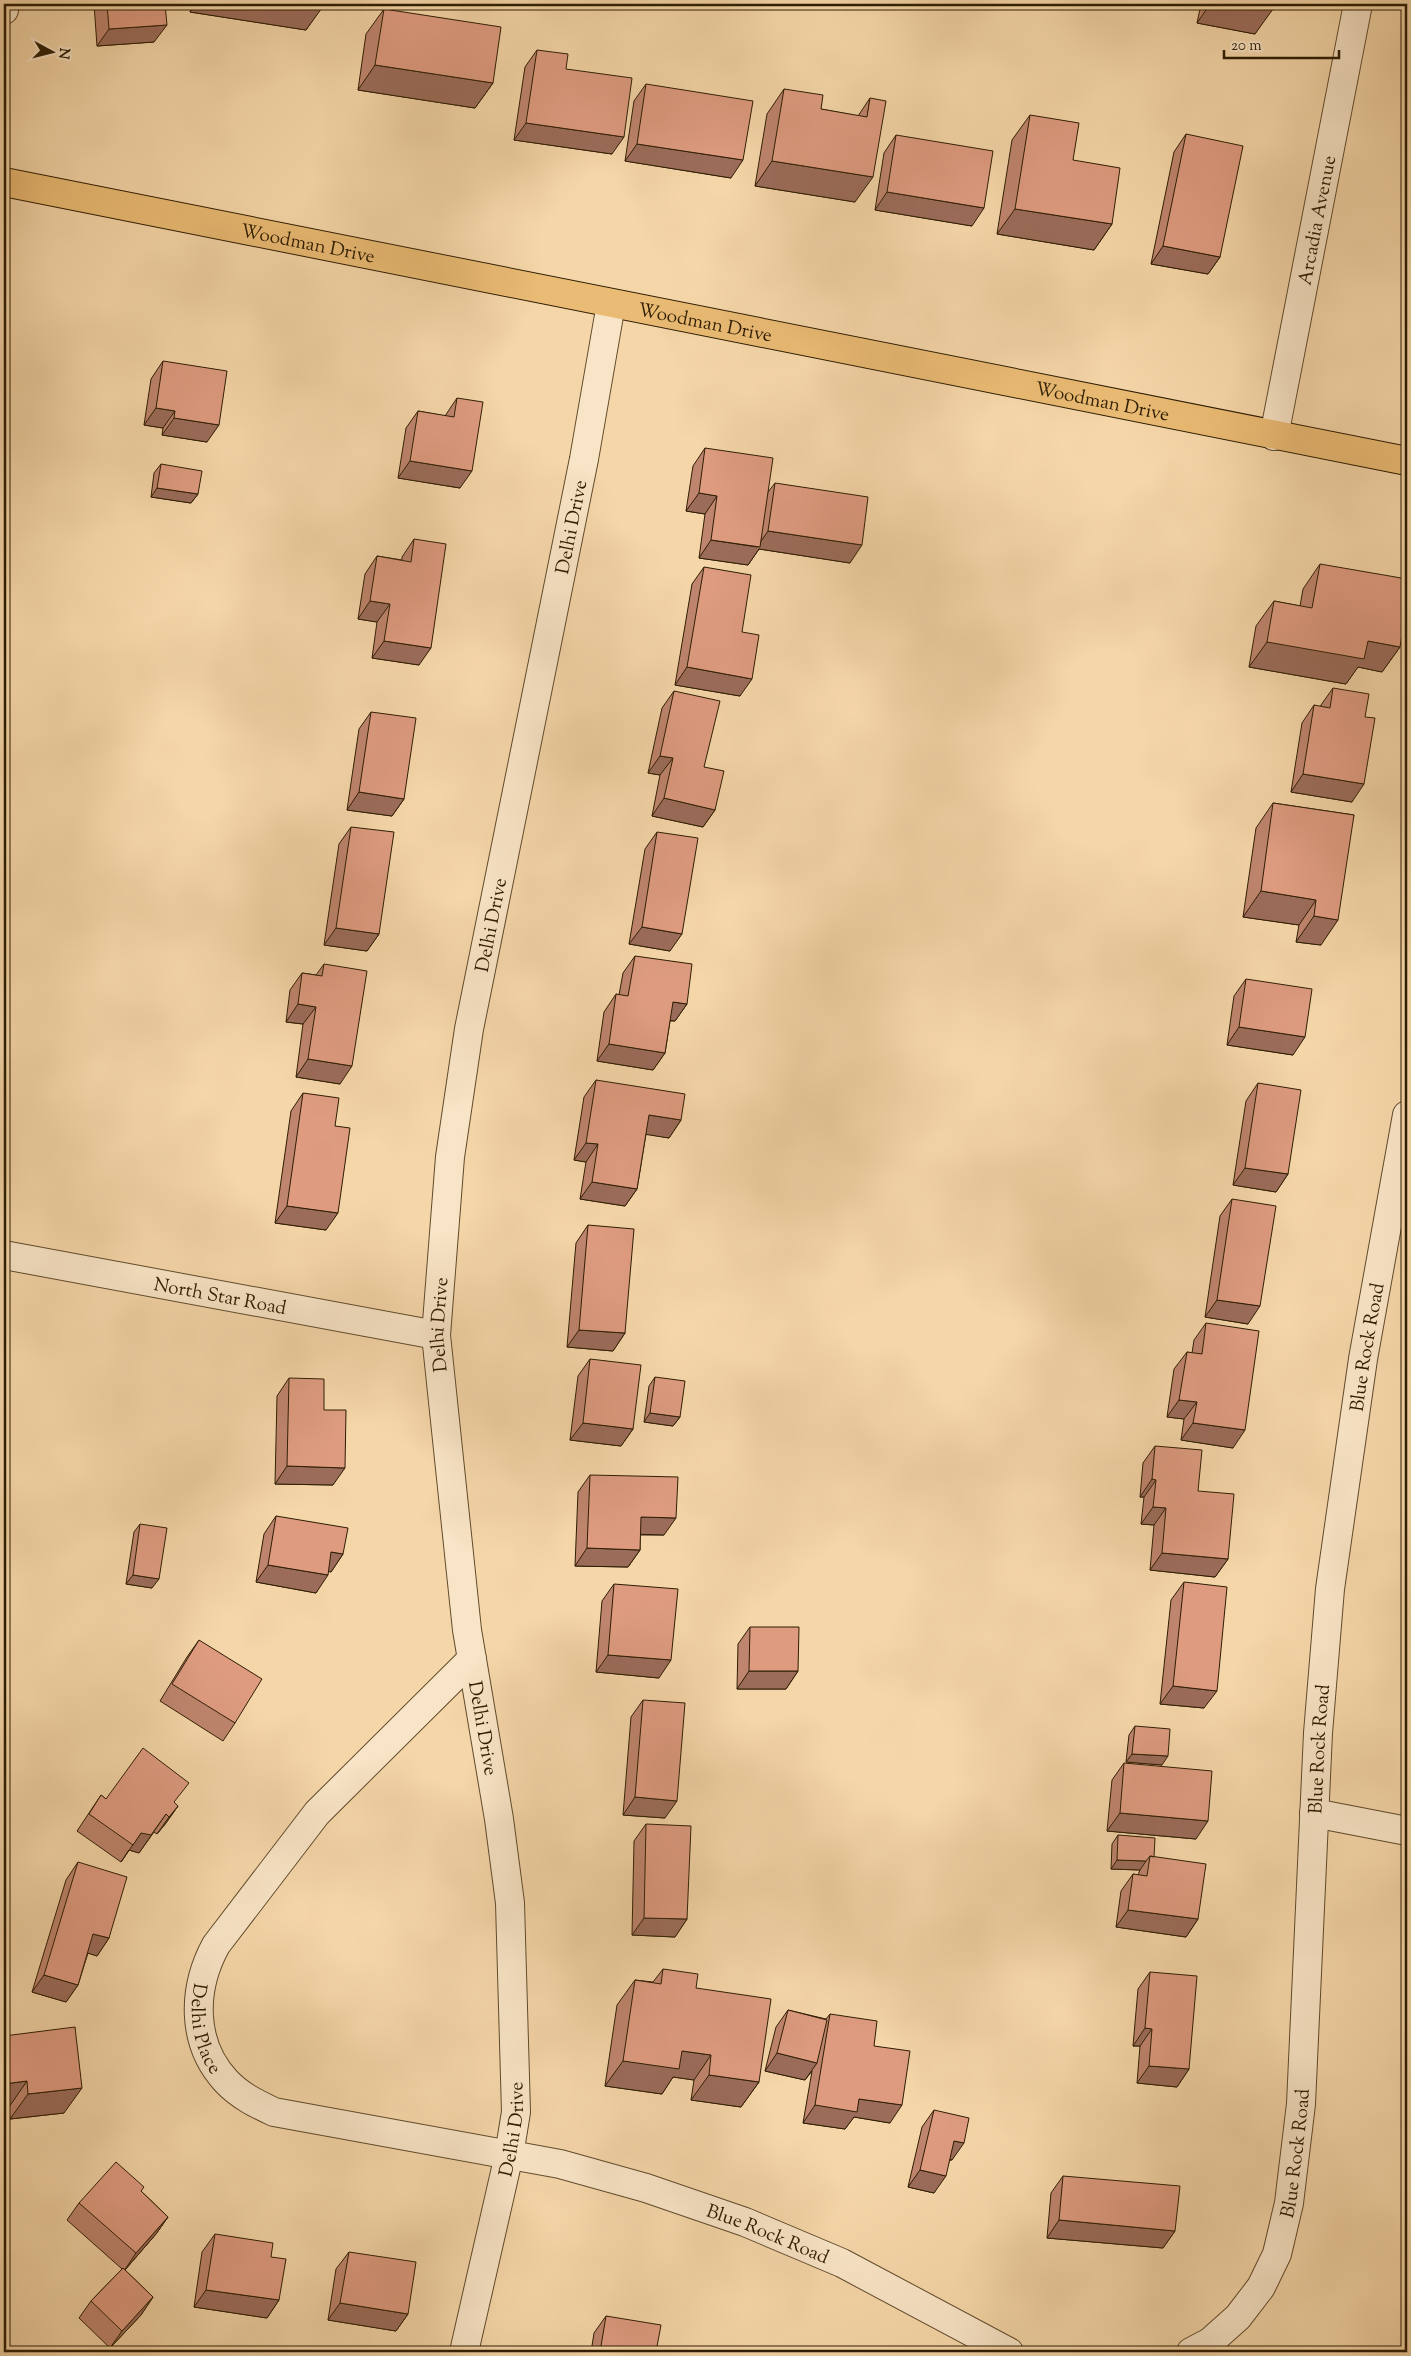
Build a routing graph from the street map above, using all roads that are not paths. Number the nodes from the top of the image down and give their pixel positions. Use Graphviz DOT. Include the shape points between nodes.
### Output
graph roads {
  1 [pos="5,4"];
  2 [pos="1358,4"];
  3 [pos="4,10"];
  4 [pos="4,182"];
  5 [pos="611,304"];
  6 [pos="1274,436"];
  7 [pos="1407,462"];
  8 [pos="1407,1115"];
  9 [pos="4,1255"];
  10 [pos="436,1335"];
  11 [pos="472,1659"];
  12 [pos="1314,1813"];
  13 [pos="1407,1831"];
  14 [pos="509,2155"];
  15 [pos="464,2352"];
  16 [pos="1009,2352"];
  17 [pos="1192,2352"];
  1 -- 3 [label="street"];
  2 -- 6 [label="street, Arcadia Avenue"];
  4 -- 5 [label="main road, Woodman Drive"];
  5 -- 6 [label="main road, Woodman Drive"];
  5 -- 10 [label="street, Delhi Drive" via="582,469 469,1029 450,1157"];
  6 -- 7 [label="main road, Woodman Drive"];
  8 -- 12 [label="street, Blue Rock Road" via="1364,1359 1330,1589"];
  9 -- 10 [label="street, North Star Road"];
  10 -- 11 [label="street, Delhi Drive"];
  11 -- 14 [label="street, Delhi Drive" via="510,1903 516,2112"];
  11 -- 14 [label="street, Delhi Place" via="317,1813 216,1945 206,1964 197,2001 199,2030 210,2058 226,2081 257,2104 274,2112"];
  12 -- 13 [label="street"];
  12 -- 17 [label="street, Blue Rock Road" via="1301,2104 1289,2203 1278,2254 1261,2287 1238,2317 1210,2342"];
  14 -- 15 [label="street, Delhi Drive"];
  14 -- 16 [label="street, Blue Rock Road" via="560,2164 646,2188 745,2222 842,2263"];
}
